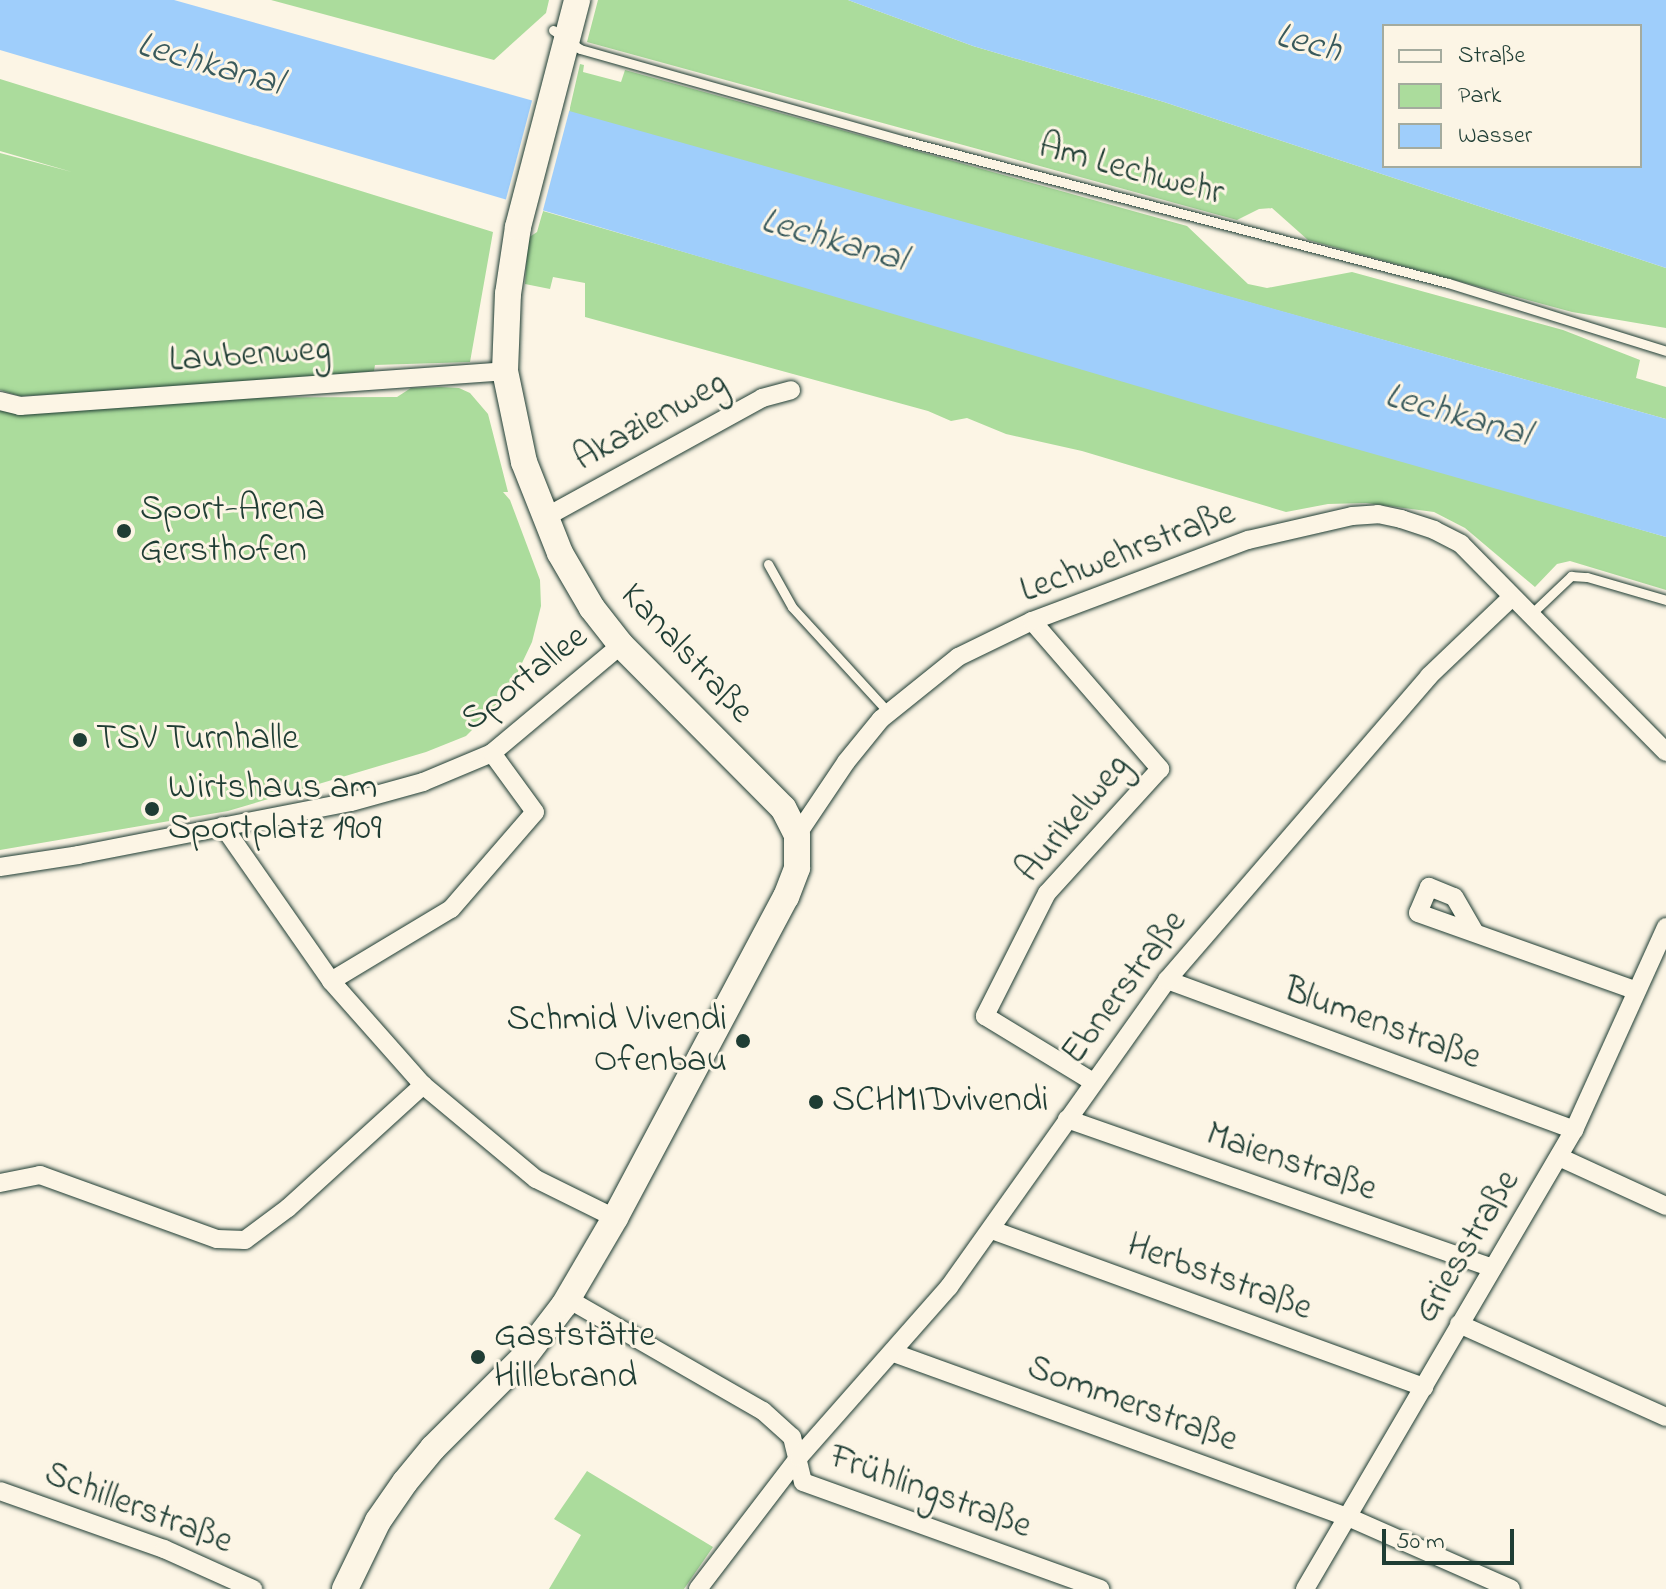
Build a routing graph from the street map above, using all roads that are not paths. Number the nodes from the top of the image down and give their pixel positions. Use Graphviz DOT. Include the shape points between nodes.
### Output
graph roads {
  1 [pos="577,0"];
  2 [pos="567,40"];
  3 [pos="1666,351"];
  4 [pos="505,371"];
  5 [pos="791,390"];
  6 [pos="0,401"];
  7 [pos="544,518"];
  8 [pos="768,564"];
  9 [pos="1511,598"];
  10 [pos="1666,600"];
  11 [pos="1530,615"];
  12 [pos="1032,621"];
  13 [pos="621,645"];
  14 [pos="889,713"];
  15 [pos="1666,752"];
  16 [pos="492,753"];
  17 [pos="223,826"];
  18 [pos="797,835"];
  19 [pos="0,867"];
  20 [pos="1666,927"];
  21 [pos="1474,931"];
  22 [pos="1167,980"];
  23 [pos="331,981"];
  24 [pos="1637,991"];
  25 [pos="1093,1082"];
  26 [pos="423,1085"];
  27 [pos="1067,1119"];
  28 [pos="1574,1130"];
  29 [pos="1559,1157"];
  30 [pos="0,1183"];
  31 [pos="1666,1206"];
  32 [pos="615,1218"];
  33 [pos="992,1230"];
  34 [pos="1493,1268"];
  35 [pos="568,1299"];
  36 [pos="1459,1324"];
  37 [pos="894,1353"];
  38 [pos="1424,1387"];
  39 [pos="1666,1417"];
  40 [pos="799,1457"];
  41 [pos="0,1491"];
  42 [pos="1348,1517"];
  43 [pos="253,1589"];
  44 [pos="345,1589"];
  45 [pos="698,1589"];
  46 [pos="1100,1589"];
  47 [pos="1305,1589"];
  48 [pos="1511,1589"];
  1 -- 2 [label="main road, Kanalstraße"];
  2 -- 3 [label="lane, Am Lechwehr" via="905,141 1448,283"];
  2 -- 4 [label="main road, Kanalstraße" via="518,227"];
  4 -- 6 [label="street, Laubenweg" via="20,406"];
  4 -- 7 [label="main road, Kanalstraße" via="524,462"];
  5 -- 7 [label="street, Akazienweg" via="762,398"];
  7 -- 13 [label="main road, Kanalstraße" via="589,604"];
  8 -- 14 [label="lane" via="792,607"];
  9 -- 11 [label="street, Lechwehrstraße"];
  9 -- 12 [label="street, Lechwehrstraße" via="1461,544 1378,514 1326,520 1248,540"];
  9 -- 22 [label="street, Ebnerstraße" via="1429,676"];
  10 -- 11 [label="lane" via="1571,576"];
  11 -- 15 [label="street, Lechwehrstraße"];
  12 -- 14 [label="street, Lechwehrstraße" via="958,657"];
  12 -- 25 [label="street, Aurikelweg" via="1160,769 1047,893 985,1016"];
  13 -- 16 [label="street, Sportallee"];
  13 -- 18 [label="main road, Kanalstraße" via="783,808"];
  14 -- 18 [label="street, Lechwehrstraße" via="846,762"];
  16 -- 17 [label="street, Sportallee" via="423,782 351,802"];
  16 -- 23 [label="street" via="535,812 451,909"];
  17 -- 19 [label="street, Sportallee"];
  17 -- 23 [label="street"];
  18 -- 32 [label="main road" via="797,868 786,897"];
  20 -- 24 [label="street, Griesstraße"];
  21 -- 24 [label="street"];
  22 -- 25 [label="street, Ebnerstraße"];
  22 -- 28 [label="street, Blumenstraße"];
  23 -- 26 [label="street"];
  24 -- 28 [label="street, Griesstraße"];
  25 -- 27 [label="street, Ebnerstraße"];
  26 -- 30 [label="street" via="288,1208 245,1240 217,1239 40,1175"];
  26 -- 32 [label="street" via="536,1179"];
  27 -- 33 [label="street, Ebnerstraße"];
  27 -- 34 [label="street, Maienstraße"];
  28 -- 29 [label="street, Griesstraße"];
  29 -- 31 [label="street"];
  29 -- 34 [label="street, Griesstraße"];
  32 -- 35 [label="main road"];
  33 -- 37 [label="street, Ebnerstraße"];
  33 -- 38 [label="street, Herbststraße"];
  34 -- 36 [label="street, Griesstraße"];
  35 -- 40 [label="street, Frühlingstraße" via="747,1400 792,1437"];
  35 -- 44 [label="main road" via="525,1356 405,1482 378,1521"];
  36 -- 38 [label="street, Griesstraße"];
  36 -- 39 [label="street"];
  37 -- 40 [label="street, Ebnerstraße"];
  37 -- 42 [label="street, Sommerstraße"];
  38 -- 42 [label="street, Griesstraße"];
  40 -- 45 [label="street, Ebnerstraße"];
  40 -- 46 [label="street, Frühlingstraße" via="803,1482"];
  41 -- 43 [label="street, Schillerstraße" via="164,1549"];
  42 -- 47 [label="street, Griesstraße"];
  42 -- 48 [label="street, Sommerstraße"];
}
